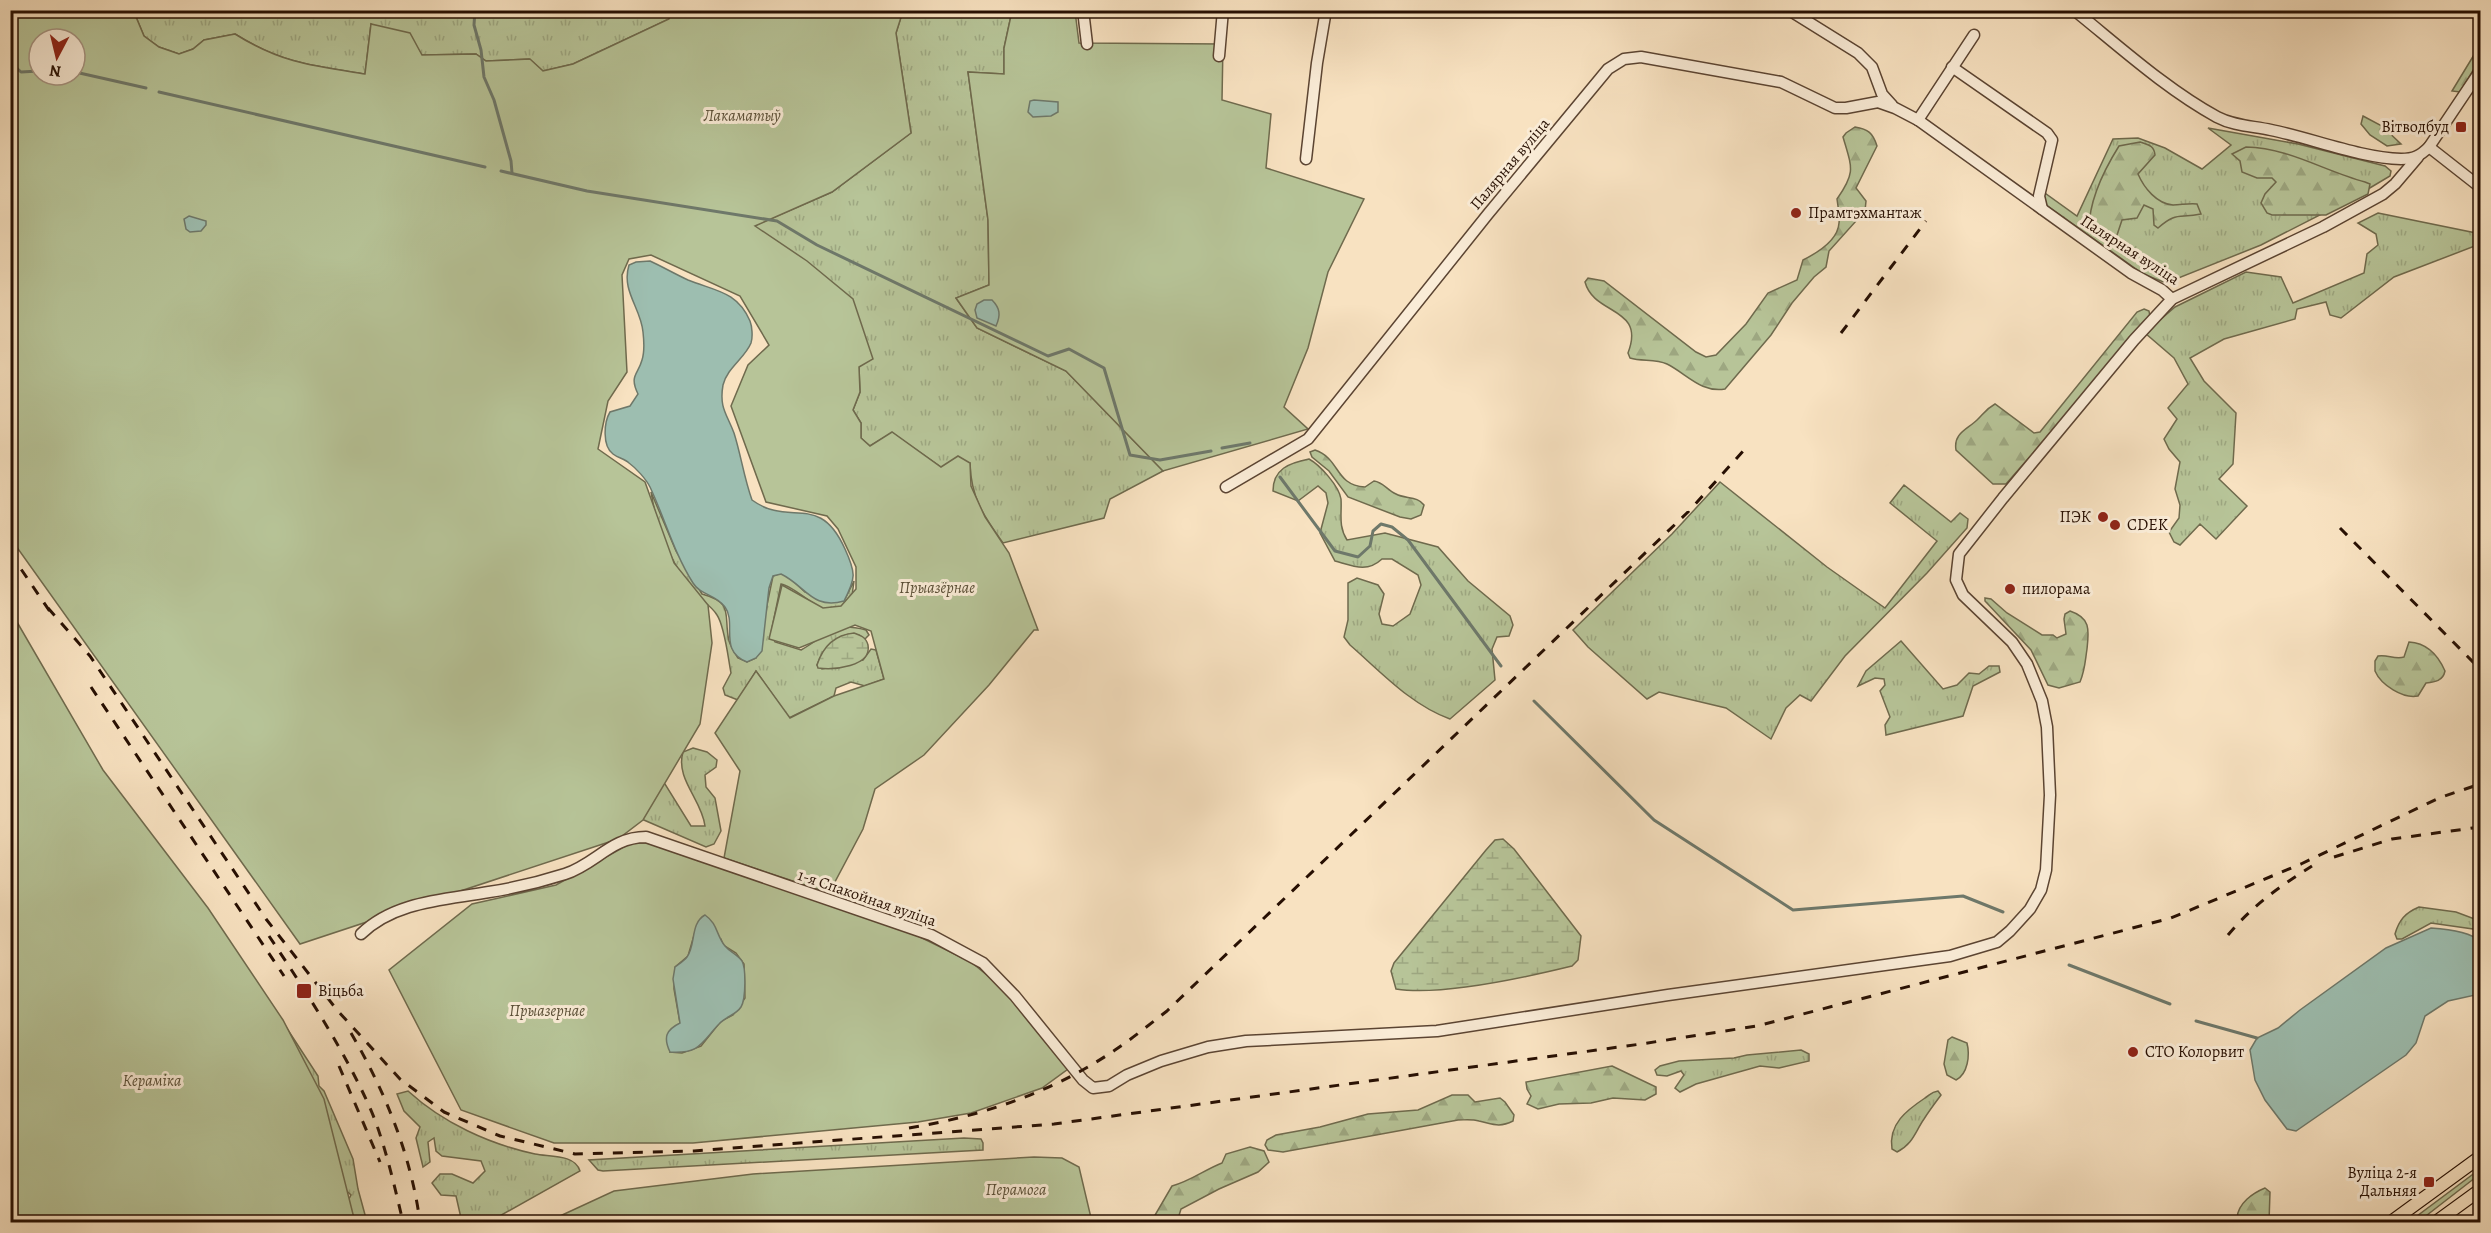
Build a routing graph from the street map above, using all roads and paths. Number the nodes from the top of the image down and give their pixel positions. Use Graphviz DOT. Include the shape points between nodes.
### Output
graph roads {
  1 [pos="1083,10"];
  2 [pos="1223,10"];
  3 [pos="1326,10"];
  4 [pos="1789,10"];
  5 [pos="2074,10"];
  6 [pos="1974,35"];
  7 [pos="1087,44"];
  8 [pos="1219,56"];
  9 [pos="1952,67"];
  10 [pos="2481,71"];
  11 [pos="1895,108"];
  12 [pos="1918,120"];
  13 [pos="2429,147"];
  14 [pos="2418,157"];
  15 [pos="1306,159"];
  16 [pos="2481,187"];
  17 [pos="2042,209"];
  18 [pos="2172,299"];
  19 [pos="1226,487"];
  20 [pos="361,934"];
  21 [pos="2481,1157"];
  22 [pos="2481,1190"];
  23 [pos="2391,1222"];
  24 [pos="2436,1222"];
  1 -- 7 [label="street"];
  2 -- 8 [label="street"];
  3 -- 15 [label="street"];
  4 -- 11 [label="street, Палярная вуліца" via="1858,53 1872,67 1882,94"];
  5 -- 14 [label="street" via="2219,118 2370,155"];
  6 -- 9 [label="street"];
  9 -- 12 [label="street"];
  9 -- 17 [label="street" via="2052,140 2039,196"];
  10 -- 13 [label="street, Палярная вуліца"];
  11 -- 12 [label="street, Палярная вуліца"];
  11 -- 19 [label="street, Палярная вуліца" via="1878,102 1835,108 1781,82 1641,57 1615,63 1308,439"];
  12 -- 17 [label="street, Палярная вуліца"];
  13 -- 14 [label="street, Палярная вуліца"];
  13 -- 16 [label="street"];
  14 -- 18 [label="street, Палярная вуліца" via="2383,194"];
  17 -- 18 [label="street, Палярная вуліца"];
  18 -- 20 [label="street, 1-я Спакойная вуліца" via="2002,498 1959,555 1956,580 1963,595 2012,642 2027,664 2042,701 2047,727 2050,795 2046,870 2030,909 1997,942 1950,956 1437,1031 1246,1041 1208,1047 1161,1061 1109,1086 1093,1088 983,963 931,935 646,837 630,837 568,873 517,887 399,909"];
  21 -- 23 [label="main road"];
  22 -- 24 [label="main road"];
}
